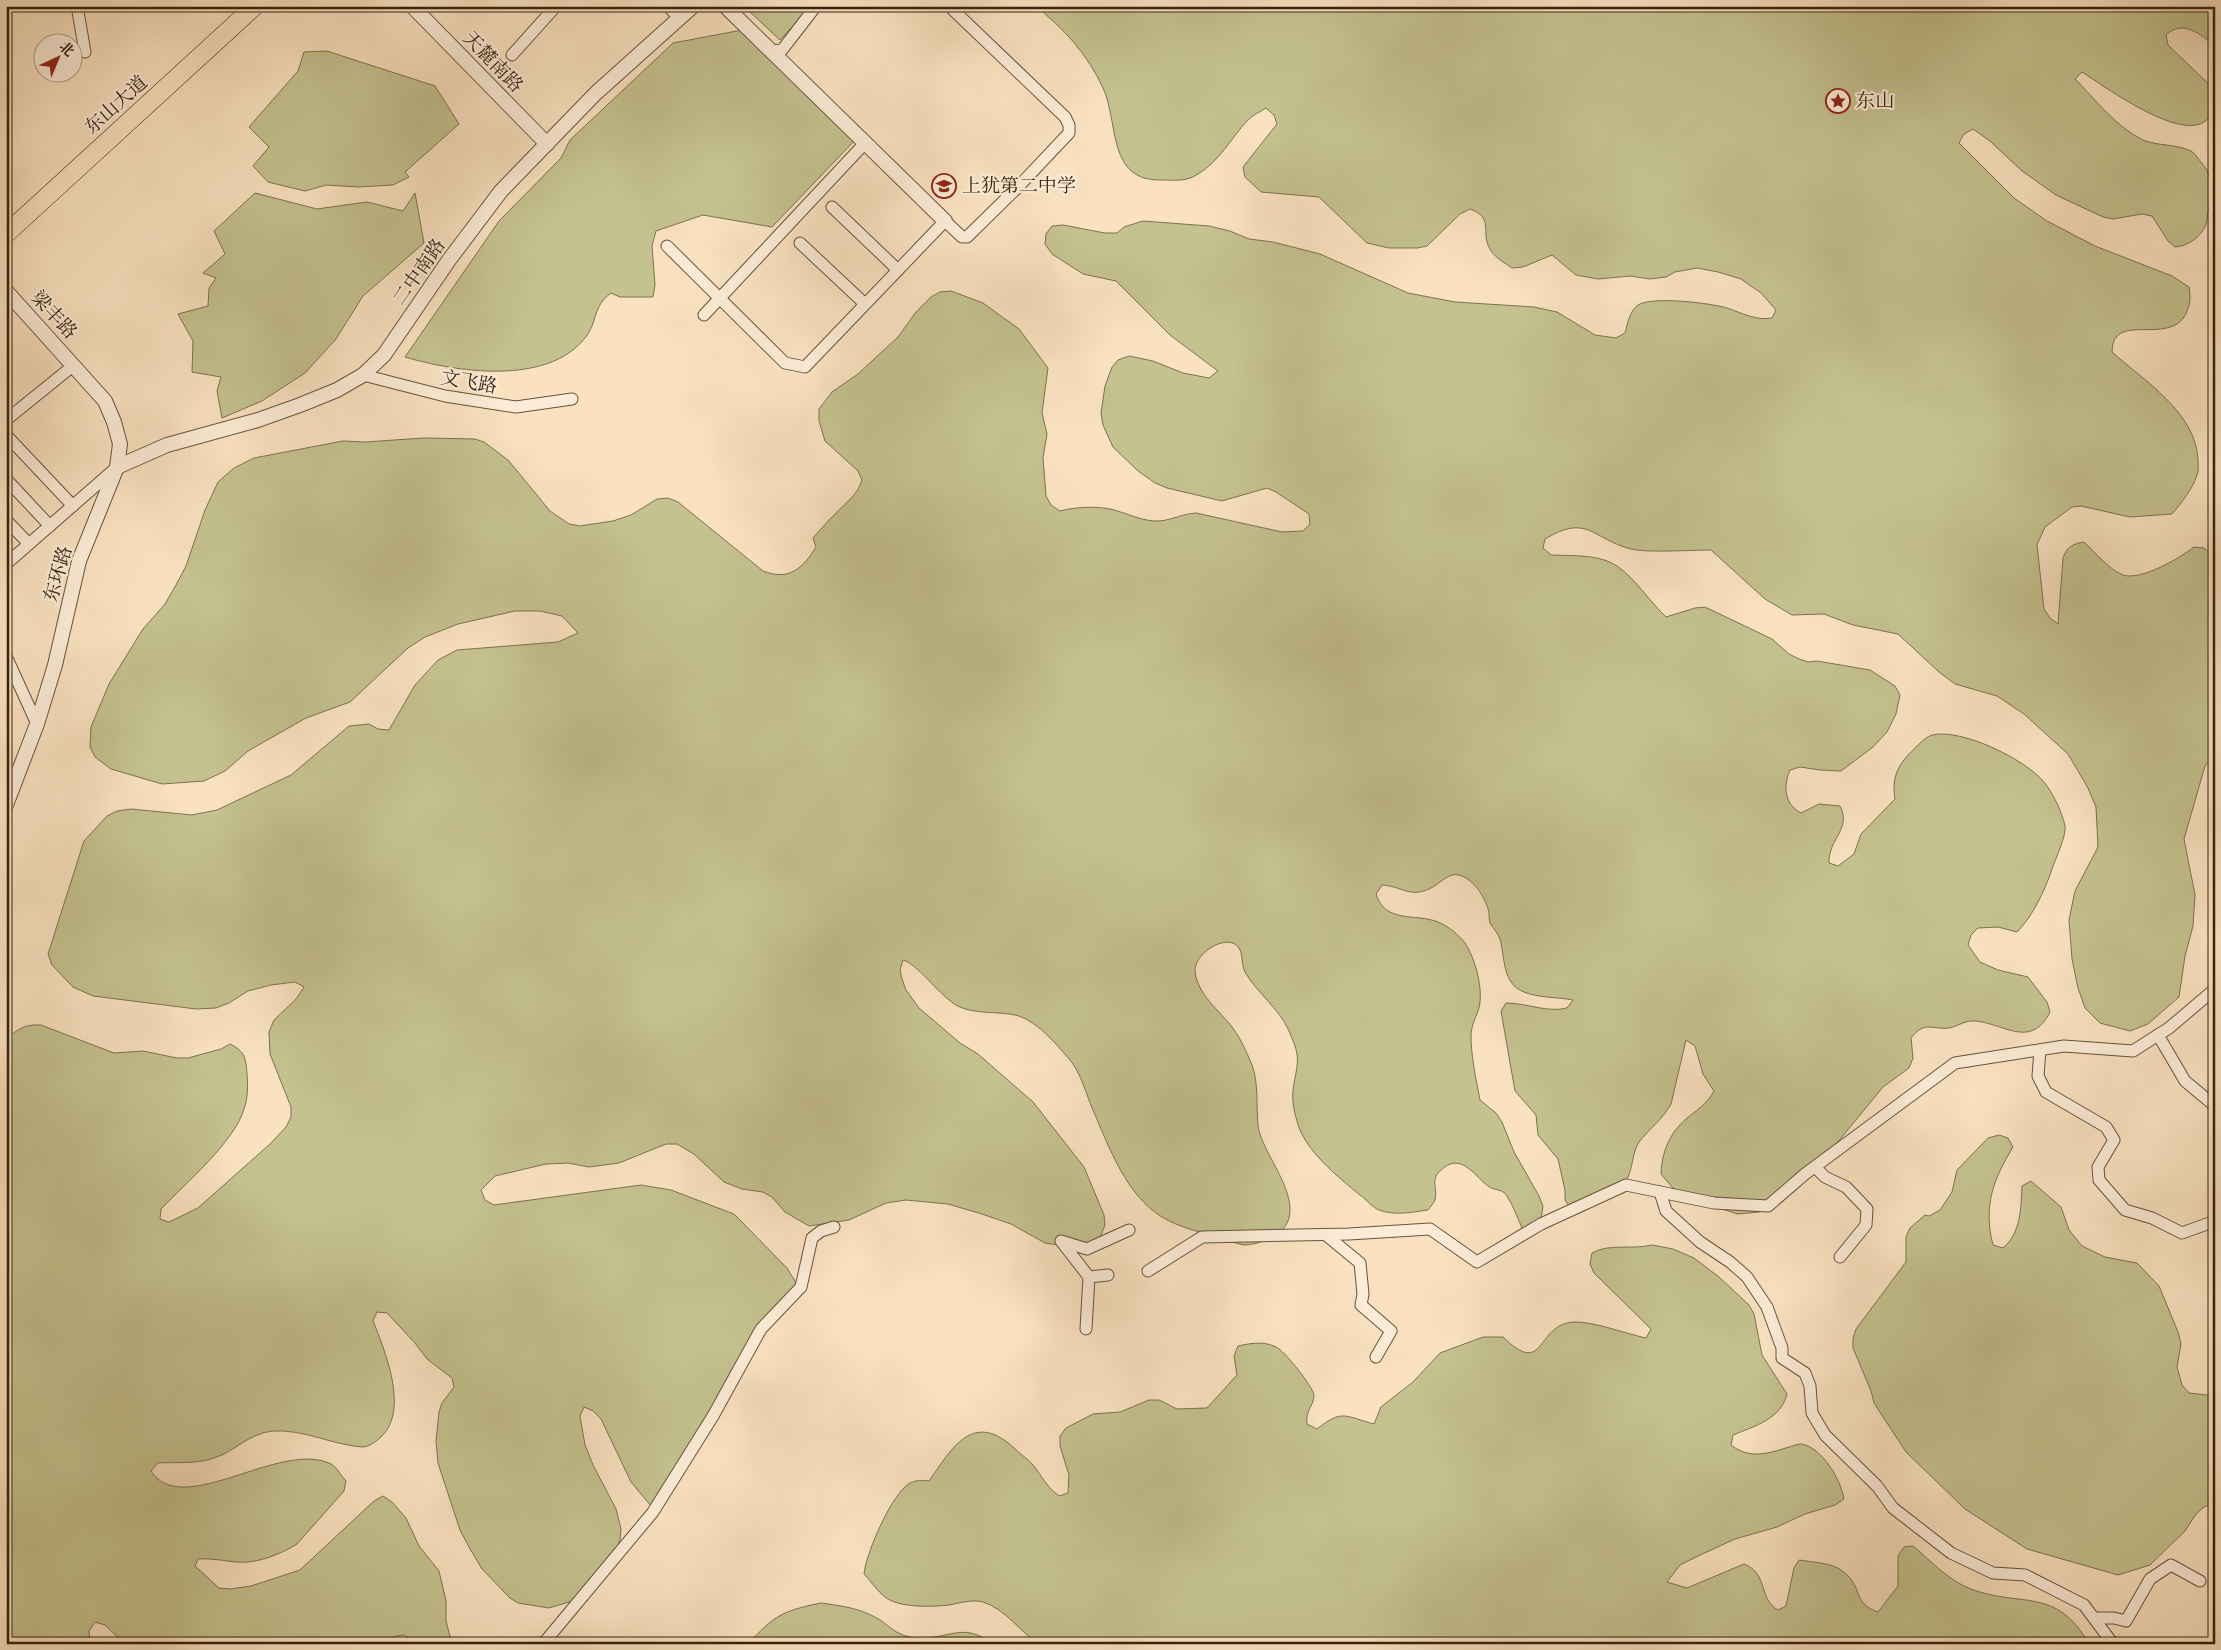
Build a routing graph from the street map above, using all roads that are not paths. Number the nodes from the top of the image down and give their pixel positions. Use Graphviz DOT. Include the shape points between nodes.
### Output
graph roads {
  1 [pos="77,6"];
  2 [pos="241,6"];
  3 [pos="255,6"];
  4 [pos="412,6"];
  5 [pos="556,6"];
  6 [pos="668,6"];
  7 [pos="693,6"];
  8 [pos="725,6"];
  9 [pos="816,6"];
  10 [pos="949,6"];
  11 [pos="679,18"];
  12 [pos="771,51"];
  13 [pos="84,52"];
  14 [pos="512,55"];
  15 [pos="866,142"];
  16 [pos="547,144"];
  17 [pos="832,207"];
  18 [pos="6,218"];
  19 [pos="945,221"];
  20 [pos="6,234"];
  21 [pos="800,243"];
  22 [pos="667,246"];
  23 [pos="898,270"];
  24 [pos="6,290"];
  25 [pos="720,298"];
  26 [pos="865,304"];
  27 [pos="704,315"];
  28 [pos="74,365"];
  29 [pos="363,375"];
  30 [pos="572,399"];
  31 [pos="6,420"];
  32 [pos="6,435"];
  33 [pos="117,467"];
  34 [pos="6,479"];
  35 [pos="73,506"];
  36 [pos="6,520"];
  37 [pos="50,526"];
  38 [pos="29,544"];
  39 [pos="6,564"];
  40 [pos="6,656"];
  41 [pos="37,724"];
  42 [pos="6,805"];
  43 [pos="2215,989"];
  44 [pos="2158,1035"];
  45 [pos="2040,1050"];
  46 [pos="2215,1106"];
  47 [pos="1814,1166"];
  48 [pos="1660,1192"];
  49 [pos="2215,1221"];
  50 [pos="834,1227"];
  51 [pos="1129,1230"];
  52 [pos="1326,1235"];
  53 [pos="1840,1257"];
  54 [pos="1148,1271"];
  55 [pos="1108,1275"];
  56 [pos="1088,1277"];
  57 [pos="1086,1329"];
  58 [pos="1376,1357"];
  59 [pos="2200,1581"];
  60 [pos="2094,1618"];
  61 [pos="543,1644"];
  62 [pos="2113,1644"];
  1 -- 13 [label="street"];
  2 -- 18 [label="main road, 东山大道"];
  3 -- 20 [label="main road, 东山大道"];
  4 -- 16 [label="street, 天麓南路"];
  5 -- 14 [label="street"];
  6 -- 11 [label="street"];
  7 -- 11 [label="street, 二中南路"];
  8 -- 12 [label="street"];
  9 -- 12 [label="street" via="782,50"];
  10 -- 19 [label="street" via="1065,117 1069,133 967,237 962,237"];
  11 -- 16 [label="street, 二中南路" via="596,93"];
  12 -- 15 [label="street"];
  15 -- 19 [label="street"];
  15 -- 25 [label="street"];
  16 -- 29 [label="street, 二中南路" via="501,191 384,355"];
  17 -- 23 [label="street"];
  19 -- 23 [label="street"];
  21 -- 26 [label="street"];
  22 -- 25 [label="street"];
  23 -- 26 [label="street"];
  24 -- 28 [label="street, 梁丰路"];
  25 -- 26 [label="street" via="785,363 805,367"];
  25 -- 27 [label="street"];
  28 -- 31 [label="street"];
  28 -- 33 [label="street, 东环路" via="105,401 114,422 120,444"];
  29 -- 30 [label="street, 文飞路" via="446,396 516,407"];
  29 -- 33 [label="street, 二中南路" via="300,405 167,445"];
  32 -- 35 [label="street"];
  33 -- 35 [label="street"];
  33 -- 41 [label="street, 东环路" via="79,561"];
  34 -- 37 [label="street"];
  35 -- 37 [label="street"];
  36 -- 38 [label="street"];
  37 -- 38 [label="street"];
  38 -- 39 [label="street"];
  40 -- 41 [label="street"];
  41 -- 42 [label="street, 东环路"];
  43 -- 44 [label="street"];
  44 -- 45 [label="street" via="2134,1051 2064,1046"];
  44 -- 46 [label="street" via="2185,1081"];
  45 -- 47 [label="street" via="1955,1063"];
  45 -- 49 [label="street" via="2038,1076 2046,1092 2106,1127 2114,1140 2098,1167 2099,1180 2125,1210 2152,1218 2182,1233"];
  47 -- 48 [label="street" via="1768,1206 1714,1203"];
  47 -- 53 [label="street" via="1825,1177 1846,1187 1867,1208 1866,1225"];
  48 -- 52 [label="street" via="1626,1185 1541,1224 1477,1262 1430,1229"];
  48 -- 60 [label="street" via="1666,1211 1700,1242 1747,1277 1767,1307 1782,1348 1782,1358 1804,1373 1810,1386 1812,1413 1825,1435 1876,1486 1893,1508 1950,1553 1993,1573 2025,1576 2084,1605"];
  50 -- 61 [label="street" via="812,1238 801,1287 761,1329 713,1416 653,1512"];
  51 -- 56 [label="street" via="1087,1249 1061,1241"];
  52 -- 54 [label="street" via="1202,1237"];
  52 -- 58 [label="street" via="1360,1263 1361,1305 1392,1332"];
  55 -- 56 [label="street"];
  56 -- 57 [label="street"];
  59 -- 60 [label="street" via="2171,1565 2150,1579 2126,1621"];
  60 -- 62 [label="street"];
}
